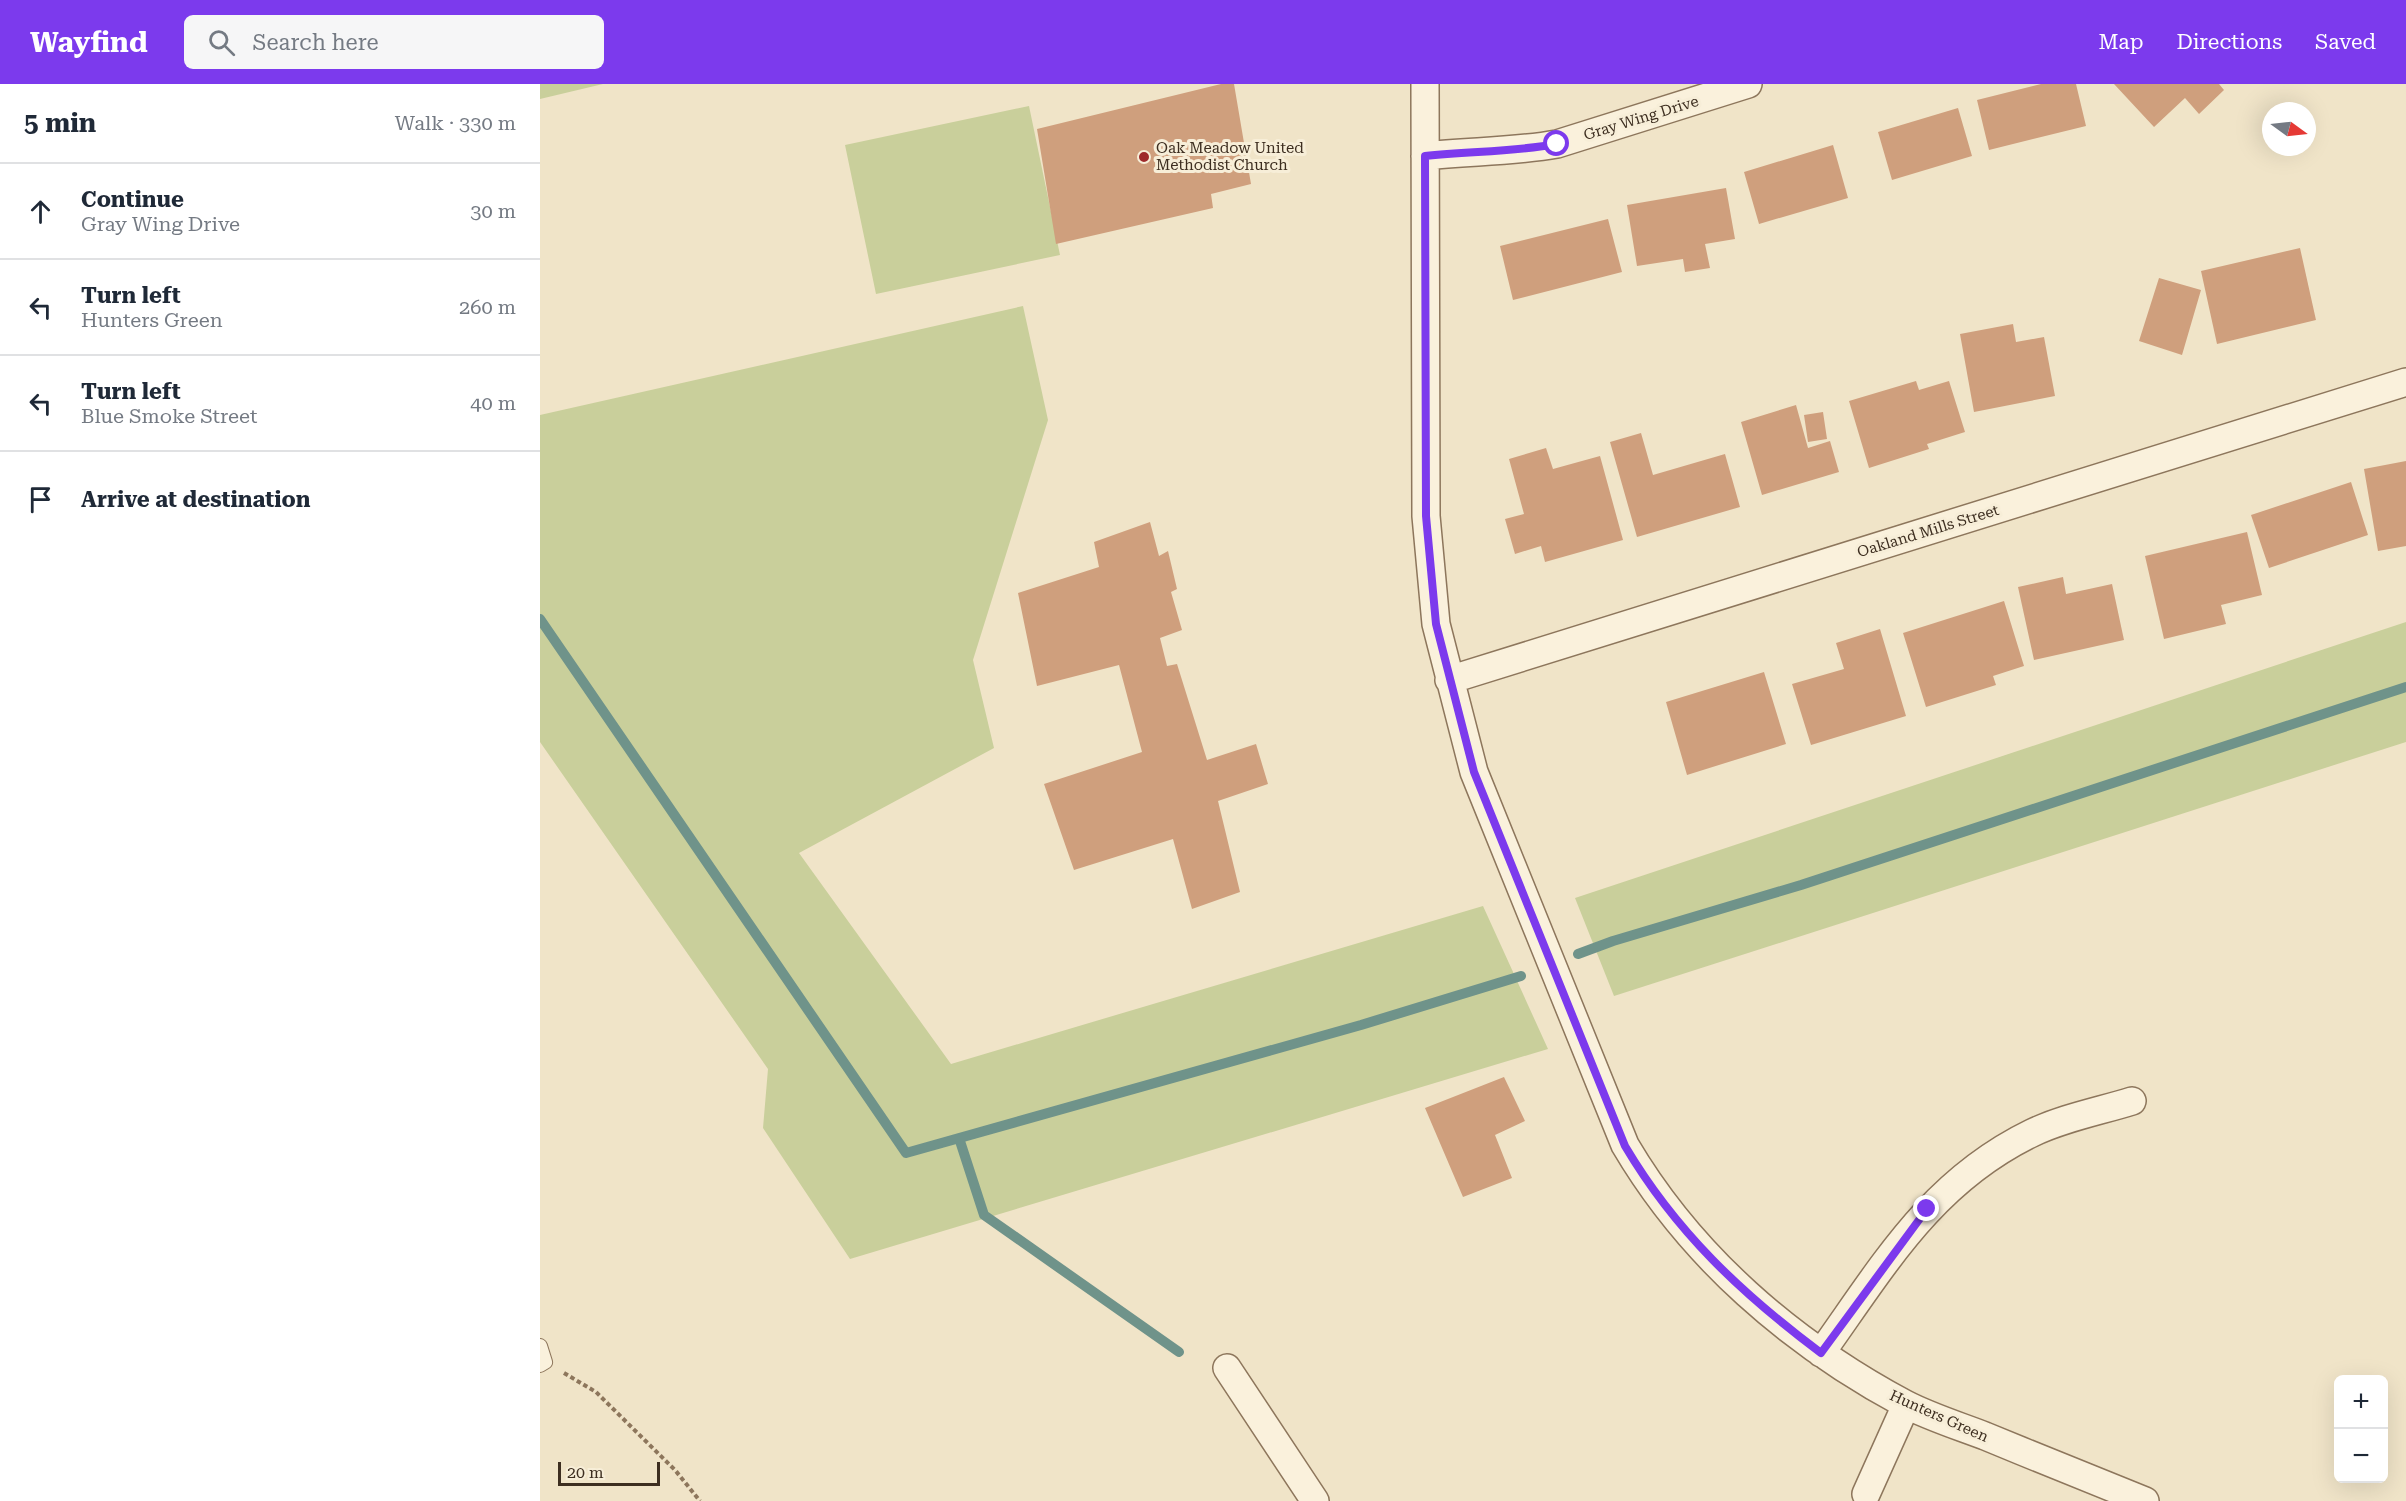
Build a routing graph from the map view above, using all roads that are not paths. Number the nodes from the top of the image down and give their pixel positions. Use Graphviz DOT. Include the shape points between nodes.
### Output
graph roads {
  1 [pos="1425,84"];
  2 [pos="1748,84"];
  3 [pos="1425,156"];
  4 [pos="2406,382"];
  5 [pos="1449,680"];
  6 [pos="2132,1101"];
  7 [pos="540,1346"];
  8 [pos="1821,1353"];
  9 [pos="542,1364"];
  10 [pos="1227,1368"];
  11 [pos="1906,1405"];
  12 [pos="1866,1494"];
  13 [pos="1315,1501"];
  14 [pos="2145,1501"];
  1 -- 3 [label="street, Hunters Green"];
  2 -- 3 [label="street, Gray Wing Drive" via="1557,144 1525,150"];
  3 -- 5 [label="street, Hunters Green" via="1426,516 1436,624"];
  4 -- 5 [label="street, Oakland Mills Street"];
  5 -- 8 [label="street, Hunters Green" via="1474,772 1625,1146 1650,1187 1725,1274 1764,1311"];
  6 -- 8 [label="street" via="2034,1132 1976,1165 1927,1209"];
  7 -- 9 [label="lane"];
  8 -- 11 [label="street, Hunters Green"];
  10 -- 13 [label="street"];
  11 -- 12 [label="street"];
  11 -- 14 [label="street, Hunters Green"];
}
